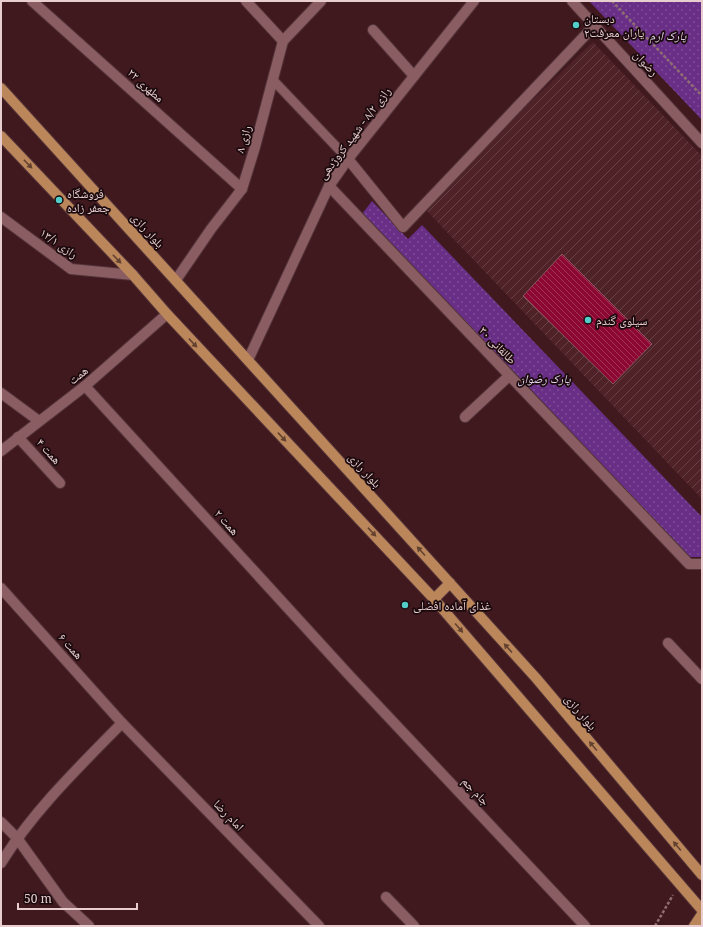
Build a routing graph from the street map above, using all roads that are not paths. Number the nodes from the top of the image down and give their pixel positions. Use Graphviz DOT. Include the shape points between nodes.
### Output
graph roads {
  1 [pos="32,1"];
  2 [pos="246,1"];
  3 [pos="321,1"];
  4 [pos="474,1"];
  5 [pos="572,1"];
  6 [pos="594,26"];
  7 [pos="373,30"];
  8 [pos="282,41"];
  9 [pos="414,76"];
  10 [pos="273,80"];
  11 [pos="1,88"];
  12 [pos="1,136"];
  13 [pos="702,143"];
  14 [pos="348,159"];
  15 [pos="329,186"];
  16 [pos="242,189"];
  17 [pos="1,217"];
  18 [pos="133,274"];
  19 [pos="176,280"];
  20 [pos="167,314"];
  21 [pos="248,360"];
  22 [pos="509,376"];
  23 [pos="85,386"];
  24 [pos="1,393"];
  25 [pos="465,417"];
  26 [pos="39,421"];
  27 [pos="18,437"];
  28 [pos="1,451"];
  29 [pos="60,483"];
  30 [pos="702,564"];
  31 [pos="450,583"];
  32 [pos="1,588"];
  33 [pos="434,598"];
  34 [pos="668,643"];
  35 [pos="349,675"];
  36 [pos="702,679"];
  37 [pos="122,722"];
  38 [pos="1,822"];
  39 [pos="17,838"];
  40 [pos="1,863"];
  41 [pos="702,875"];
  42 [pos="386,897"];
  43 [pos="702,910"];
  44 [pos="702,914"];
  45 [pos="90,926"];
  46 [pos="319,926"];
  47 [pos="414,926"];
  48 [pos="585,926"];
  49 [pos="694,926"];
  1 -- 16 [label="street, مطهری ۲۲"];
  2 -- 8 [label="street"];
  3 -- 8 [label="street"];
  4 -- 9 [label="street, رازی ۸/۲ - شهید کروژدهی"];
  5 -- 6 [label="street, رضوان"];
  6 -- 13 [label="street, رضوان"];
  6 -- 14 [label="street" via="403,227"];
  7 -- 9 [label="street"];
  8 -- 10 [label="street, رازی ۸"];
  9 -- 14 [label="street, رازی ۸/۲ - شهید کروژدهی"];
  10 -- 14 [label="lane"];
  10 -- 16 [label="street, رازی ۸"];
  11 -- 19 [label="main road, بلوار رازی"];
  12 -- 18 [label="main road, one-way"];
  14 -- 15 [label="street, رازی ۸/۲ - شهید کروژدهی"];
  15 -- 21 [label="street, رازی ۸/۲ - شهید کروژدهی"];
  15 -- 22 [label="street, طالقانی ۳۰"];
  16 -- 19 [label="street, رازی ۸"];
  17 -- 18 [label="street, رازی ۱۳/۱" via="72,269"];
  18 -- 20 [label="main road"];
  19 -- 21 [label="main road, بلوار رازی"];
  20 -- 23 [label="street, همت"];
  20 -- 33 [label="main road, one-way"];
  31 -- 21 [label="main road, بلوار رازی, one-way"];
  22 -- 25 [label="street"];
  22 -- 30 [label="street, طالقانی ۳۰" via="689,564"];
  23 -- 26 [label="street, همت"];
  23 -- 35 [label="street, همت ۲"];
  24 -- 26 [label="street"];
  26 -- 27 [label="street, همت"];
  27 -- 28 [label="street, همت"];
  27 -- 29 [label="street, همت ۴"];
  31 -- 33 [label="main road"];
  41 -- 31 [label="main road, بلوار رازی, one-way" via="536,678"];
  32 -- 37 [label="street, همت ۶"];
  33 -- 43 [label="main road, one-way"];
  34 -- 36 [label="street"];
  35 -- 48 [label="street, جام جم"];
  37 -- 39 [label="street" via="52,795"];
  37 -- 46 [label="street, امام رضا"];
  38 -- 39 [label="street"];
  39 -- 40 [label="street"];
  39 -- 45 [label="street" via="63,902"];
  42 -- 47 [label="street"];
  44 -- 49 [label="main road"];
}
